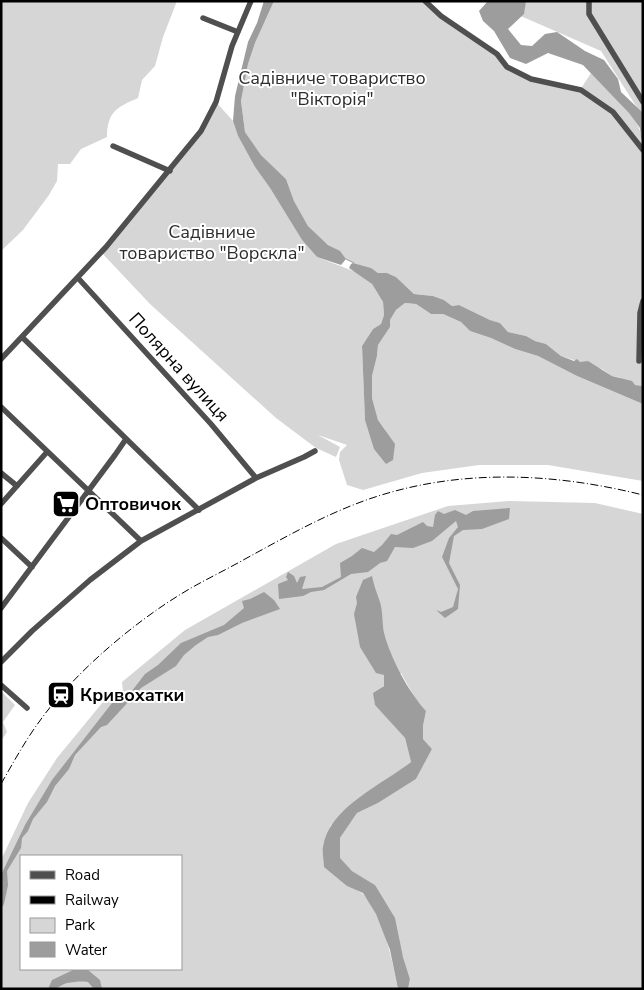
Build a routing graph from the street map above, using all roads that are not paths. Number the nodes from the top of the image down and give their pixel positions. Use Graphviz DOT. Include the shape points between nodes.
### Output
graph roads {
  1 [pos="251,1"];
  2 [pos="425,1"];
  3 [pos="589,1"];
  4 [pos="203,18"];
  5 [pos="238,32"];
  6 [pos="643,102"];
  7 [pos="113,146"];
  8 [pos="643,150"];
  9 [pos="170,171"];
  10 [pos="78,278"];
  11 [pos="643,302"];
  12 [pos="22,337"];
  13 [pos="1,360"];
  14 [pos="639,361"];
  15 [pos="1,407"];
  16 [pos="126,439"];
  17 [pos="315,451"];
  18 [pos="47,452"];
  19 [pos="1,473"];
  20 [pos="256,478"];
  21 [pos="17,486"];
  22 [pos="88,491"];
  23 [pos="1,504"];
  24 [pos="199,510"];
  25 [pos="1,538"];
  26 [pos="141,541"];
  27 [pos="32,567"];
  28 [pos="1,608"];
  29 [pos="1,662"];
  30 [pos="1,685"];
  31 [pos="27,708"];
  1 -- 5 [label="street"];
  2 -- 8 [label="street" via="441,16 497,54 507,67 531,79 581,90 613,112"];
  3 -- 6 [label="street" via="589,14"];
  4 -- 5 [label="street"];
  5 -- 9 [label="street" via="216,102 201,131"];
  7 -- 9 [label="street"];
  9 -- 10 [label="street"];
  10 -- 12 [label="street"];
  10 -- 20 [label="street, Полярна вулиця"];
  11 -- 14 [label="street"];
  12 -- 13 [label="street"];
  12 -- 16 [label="street"];
  15 -- 18 [label="street"];
  16 -- 22 [label="street"];
  16 -- 24 [label="street"];
  17 -- 20 [label="street"];
  18 -- 21 [label="street"];
  18 -- 22 [label="street"];
  19 -- 21 [label="street"];
  20 -- 24 [label="street"];
  21 -- 23 [label="street"];
  22 -- 26 [label="street"];
  22 -- 27 [label="street"];
  24 -- 26 [label="street"];
  25 -- 27 [label="street"];
  26 -- 29 [label="street" via="32,630"];
  27 -- 28 [label="street"];
  30 -- 31 [label="street"];
}
